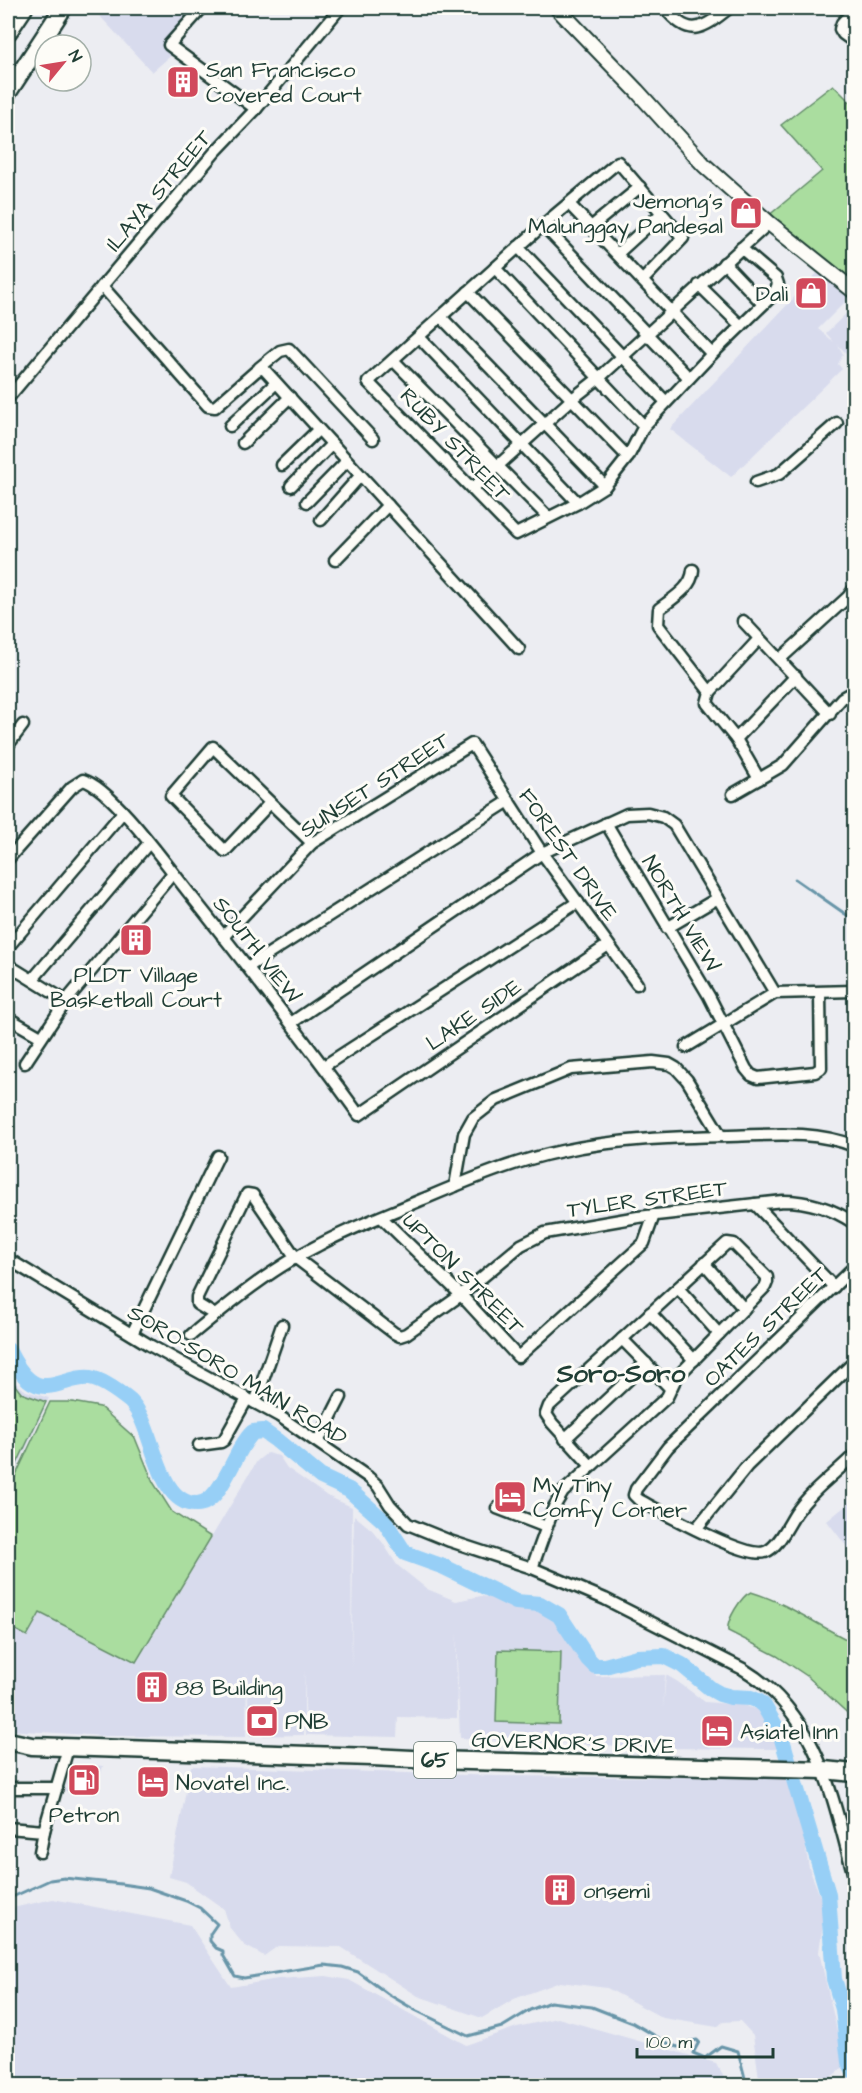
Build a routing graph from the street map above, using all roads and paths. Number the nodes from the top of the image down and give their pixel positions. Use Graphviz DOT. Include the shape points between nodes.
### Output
graph roads {
  1 [pos="24,8"];
  2 [pos="63,8"];
  3 [pos="202,8"];
  4 [pos="340,8"];
  5 [pos="558,8"];
  6 [pos="665,8"];
  7 [pos="729,8"];
  8 [pos="855,10"];
  9 [pos="8,32"];
  10 [pos="855,42"];
  11 [pos="8,93"];
  12 [pos="256,109"];
  13 [pos="640,187"];
  14 [pos="569,204"];
  15 [pos="662,213"];
  16 [pos="769,223"];
  17 [pos="543,225"];
  18 [pos="591,226"];
  19 [pos="518,247"];
  20 [pos="741,248"];
  21 [pos="617,254"];
  22 [pos="724,263"];
  23 [pos="495,268"];
  24 [pos="643,280"];
  25 [pos="699,285"];
  26 [pos="102,286"];
  27 [pos="855,291"];
  28 [pos="468,292"];
  29 [pos="764,304"];
  30 [pos="671,310"];
  31 [pos="441,317"];
  32 [pos="741,326"];
  33 [pos="646,332"];
  34 [pos="419,337"];
  35 [pos="712,354"];
  36 [pos="621,355"];
  37 [pos="393,360"];
  38 [pos="260,368"];
  39 [pos="599,378"];
  40 [pos="689,378"];
  41 [pos="276,383"];
  42 [pos="290,397"];
  43 [pos="8,398"];
  44 [pos="571,400"];
  45 [pos="666,402"];
  46 [pos="545,423"];
  47 [pos="837,423"];
  48 [pos="230,426"];
  49 [pos="644,426"];
  50 [pos="318,430"];
  51 [pos="373,439"];
  52 [pos="243,442"];
  53 [pos="332,444"];
  54 [pos="523,445"];
  55 [pos="628,458"];
  56 [pos="347,461"];
  57 [pos="282,465"];
  58 [pos="498,466"];
  59 [pos="360,476"];
  60 [pos="756,482"];
  61 [pos="291,486"];
  62 [pos="605,486"];
  63 [pos="473,488"];
  64 [pos="307,502"];
  65 [pos="578,502"];
  66 [pos="388,505"];
  67 [pos="548,517"];
  68 [pos="321,520"];
  69 [pos="335,560"];
  70 [pos="693,570"];
  71 [pos="855,589"];
  72 [pos="742,621"];
  73 [pos="759,639"];
  74 [pos="519,649"];
  75 [pos="780,659"];
  76 [pos="796,676"];
  77 [pos="855,691"];
  78 [pos="710,692"];
  79 [pos="830,714"];
  80 [pos="23,724"];
  81 [pos="736,739"];
  82 [pos="472,744"];
  83 [pos="8,745"];
  84 [pos="759,779"];
  85 [pos="733,794"];
  86 [pos="509,801"];
  87 [pos="270,802"];
  88 [pos="123,812"];
  89 [pos="606,823"];
  90 [pos="150,843"];
  91 [pos="312,843"];
  92 [pos="542,853"];
  93 [pos="8,859"];
  94 [pos="172,873"];
  95 [pos="718,898"];
  96 [pos="578,902"];
  97 [pos="667,928"];
  98 [pos="223,936"];
  99 [pos="608,945"];
  100 [pos="8,947"];
  101 [pos="8,965"];
  102 [pos="248,967"];
  103 [pos="33,979"];
  104 [pos="637,984"];
  105 [pos="855,992"];
  106 [pos="775,993"];
  107 [pos="820,993"];
  108 [pos="66,1001"];
  109 [pos="8,1018"];
  110 [pos="291,1023"];
  111 [pos="723,1025"];
  112 [pos="41,1037"];
  113 [pos="686,1047"];
  114 [pos="25,1063"];
  115 [pos="324,1066"];
  116 [pos="359,1114"];
  117 [pos="721,1136"];
  118 [pos="855,1146"];
  119 [pos="218,1156"];
  120 [pos="455,1186"];
  121 [pos="755,1204"];
  122 [pos="654,1215"];
  123 [pos="381,1217"];
  124 [pos="855,1223"];
  125 [pos="296,1258"];
  126 [pos="8,1259"];
  127 [pos="704,1263"];
  128 [pos="855,1267"];
  129 [pos="834,1287"];
  130 [pos="678,1288"];
  131 [pos="461,1295"];
  132 [pos="744,1309"];
  133 [pos="650,1313"];
  134 [pos="215,1315"];
  135 [pos="282,1325"];
  136 [pos="132,1334"];
  137 [pos="719,1334"];
  138 [pos="191,1335"];
  139 [pos="622,1339"];
  140 [pos="694,1360"];
  141 [pos="855,1362"];
  142 [pos="646,1363"];
  143 [pos="670,1388"];
  144 [pos="341,1397"];
  145 [pos="251,1401"];
  146 [pos="566,1439"];
  147 [pos="318,1442"];
  148 [pos="199,1445"];
  149 [pos="855,1455"];
  150 [pos="591,1466"];
  151 [pos="496,1508"];
  152 [pos="546,1527"];
  153 [pos="696,1529"];
  154 [pos="532,1568"];
  155 [pos="8,1740"];
  156 [pos="32,1746"];
  157 [pos="68,1748"];
  158 [pos="8,1751"];
  159 [pos="819,1770"];
  160 [pos="855,1773"];
  161 [pos="8,1788"];
  162 [pos="57,1788"];
  163 [pos="8,1828"];
  164 [pos="44,1831"];
  165 [pos="40,1852"];
  166 [pos="855,1876"];
  1 -- 9 [label="highway"];
  2 -- 11 [label="highway"];
  3 -- 12 [label="street" via="169,45"];
  4 -- 12 [label="street, ILAYA STREET"];
  5 -- 16 [label="main road" via="704,165"];
  6 -- 7 [label="street" via="682,26 697,29"];
  8 -- 10 [label="street" via="840,29"];
  12 -- 26 [label="street, ILAYA STREET"];
  13 -- 14 [label="street" via="618,162"];
  13 -- 15 [label="street"];
  13 -- 18 [label="street"];
  14 -- 17 [label="street"];
  14 -- 18 [label="street"];
  15 -- 21 [label="street"];
  15 -- 24 [label="street" via="684,238"];
  16 -- 20 [label="street"];
  16 -- 27 [label="main road"];
  17 -- 19 [label="street"];
  17 -- 33 [label="street"];
  18 -- 21 [label="street"];
  19 -- 23 [label="street"];
  19 -- 36 [label="street"];
  20 -- 22 [label="street"];
  20 -- 29 [label="street" via="776,278 774,294"];
  21 -- 24 [label="street"];
  22 -- 25 [label="street"];
  22 -- 29 [label="street"];
  23 -- 28 [label="street"];
  23 -- 39 [label="street"];
  24 -- 30 [label="street"];
  25 -- 30 [label="street"];
  25 -- 32 [label="street"];
  26 -- 38 [label="street" via="211,408"];
  26 -- 43 [label="street, ILAYA STREET"];
  28 -- 31 [label="street"];
  28 -- 44 [label="street"];
  29 -- 32 [label="street"];
  30 -- 33 [label="street"];
  30 -- 35 [label="street"];
  31 -- 34 [label="street"];
  31 -- 46 [label="street"];
  32 -- 35 [label="street"];
  33 -- 36 [label="street"];
  33 -- 40 [label="street"];
  34 -- 37 [label="street"];
  34 -- 54 [label="street"];
  35 -- 40 [label="street"];
  36 -- 39 [label="street"];
  36 -- 45 [label="street"];
  37 -- 58 [label="street"];
  37 -- 63 [label="street, RUBY STREET" via="368,382"];
  38 -- 41 [label="street"];
  38 -- 51 [label="street" via="280,351 290,349"];
  39 -- 44 [label="street"];
  39 -- 49 [label="street"];
  40 -- 45 [label="street"];
  41 -- 42 [label="street"];
  41 -- 48 [label="street"];
  42 -- 50 [label="street"];
  42 -- 52 [label="street"];
  44 -- 46 [label="street"];
  44 -- 55 [label="street"];
  45 -- 49 [label="street"];
  46 -- 54 [label="street"];
  46 -- 62 [label="street"];
  47 -- 60 [label="street" via="779,474"];
  49 -- 55 [label="street"];
  50 -- 53 [label="street"];
  50 -- 57 [label="street"];
  53 -- 56 [label="street"];
  53 -- 61 [label="street"];
  54 -- 58 [label="street"];
  54 -- 65 [label="street"];
  55 -- 62 [label="street"];
  56 -- 59 [label="street"];
  56 -- 64 [label="street"];
  58 -- 63 [label="street"];
  58 -- 67 [label="street"];
  59 -- 66 [label="street"];
  59 -- 68 [label="street"];
  62 -- 65 [label="street"];
  63 -- 67 [label="street, RUBY STREET" via="516,534"];
  65 -- 67 [label="street"];
  66 -- 69 [label="street"];
  66 -- 74 [label="street"];
  70 -- 78 [label="street" via="689,585 659,609 657,625"];
  71 -- 75 [label="street"];
  72 -- 73 [label="street"];
  73 -- 75 [label="street"];
  73 -- 78 [label="street"];
  75 -- 76 [label="street"];
  76 -- 79 [label="street"];
  76 -- 81 [label="street"];
  77 -- 79 [label="street" via="842,698"];
  78 -- 81 [label="street" via="707,703"];
  79 -- 84 [label="street" via="783,765"];
  80 -- 83 [label="street"];
  81 -- 84 [label="street"];
  82 -- 86 [label="street, FOREST DRIVE"];
  82 -- 91 [label="street, SUNSET STREET"];
  84 -- 85 [label="street"];
  86 -- 92 [label="street, FOREST DRIVE"];
  86 -- 102 [label="street"];
  87 -- 87 [label="street" via="213,747 171,796 225,850"];
  87 -- 91 [label="street"];
  88 -- 90 [label="street, SOUTH VIEW"];
  88 -- 93 [label="street, SOUTH VIEW" via="90,782 78,782"];
  88 -- 100 [label="street"];
  89 -- 92 [label="street"];
  89 -- 95 [label="street" via="627,814 663,817 674,825"];
  89 -- 97 [label="street, NORTH VIEW"];
  90 -- 94 [label="street, SOUTH VIEW"];
  90 -- 103 [label="street"];
  91 -- 98 [label="street, SUNSET STREET"];
  92 -- 96 [label="street, FOREST DRIVE"];
  92 -- 110 [label="street"];
  94 -- 98 [label="street, SOUTH VIEW"];
  94 -- 108 [label="street"];
  95 -- 97 [label="street"];
  95 -- 106 [label="street"];
  96 -- 99 [label="street, FOREST DRIVE"];
  96 -- 115 [label="street"];
  97 -- 111 [label="street, NORTH VIEW"];
  98 -- 102 [label="street, SOUTH VIEW"];
  99 -- 104 [label="street, FOREST DRIVE"];
  99 -- 116 [label="street, LAKE SIDE"];
  101 -- 103 [label="street"];
  102 -- 110 [label="street, SOUTH VIEW"];
  103 -- 108 [label="street"];
  105 -- 107 [label="street"];
  106 -- 107 [label="street"];
  106 -- 111 [label="street"];
  107 -- 111 [label="street, NORTH VIEW" via="822,1061 815,1072 758,1078 751,1075"];
  108 -- 112 [label="street"];
  109 -- 112 [label="street"];
  110 -- 115 [label="street, SOUTH VIEW"];
  111 -- 113 [label="street"];
  112 -- 114 [label="street"];
  115 -- 116 [label="street, SOUTH VIEW"];
  117 -- 118 [label="street" via="816,1136"];
  117 -- 120 [label="street" via="642,1139 575,1148 504,1167"];
  117 -- 120 [label="street" via="687,1080 669,1064 571,1069 496,1100 473,1118 464,1134"];
  119 -- 136 [label="street"];
  120 -- 123 [label="street"];
  121 -- 122 [label="street, TYLER STREET"];
  121 -- 124 [label="street, TYLER STREET" via="808,1203"];
  121 -- 129 [label="street"];
  122 -- 131 [label="street, TYLER STREET" via="538,1235"];
  122 -- 131 [label="street, UPTON STREET" via="644,1243 518,1357"];
  123 -- 125 [label="street"];
  123 -- 131 [label="street, UPTON STREET"];
  125 -- 131 [label="street, TYLER STREET" via="400,1336"];
  125 -- 134 [label="street"];
  125 -- 134 [label="street" via="253,1195 248,1194 197,1297 197,1304"];
  126 -- 136 [label="street, SORO-SORO MAIN ROAD"];
  127 -- 130 [label="street"];
  127 -- 132 [label="street"];
  127 -- 132 [label="street" via="730,1242 764,1273 767,1282"];
  128 -- 129 [label="street, OATES STREET"];
  129 -- 153 [label="street, OATES STREET" via="668,1447 636,1489 634,1495 639,1500"];
  130 -- 133 [label="street"];
  130 -- 137 [label="street"];
  132 -- 137 [label="street"];
  133 -- 139 [label="street"];
  133 -- 140 [label="street"];
  134 -- 138 [label="street"];
  135 -- 145 [label="street"];
  136 -- 145 [label="street, SORO-SORO MAIN ROAD"];
  137 -- 140 [label="street"];
  139 -- 142 [label="street"];
  139 -- 146 [label="street" via="546,1410"];
  140 -- 143 [label="street"];
  141 -- 153 [label="street" via="747,1466"];
  142 -- 143 [label="street"];
  142 -- 146 [label="street"];
  143 -- 150 [label="street" via="667,1397"];
  144 -- 147 [label="street"];
  145 -- 147 [label="street, SORO-SORO MAIN ROAD"];
  145 -- 148 [label="street" via="224,1440"];
  146 -- 150 [label="street"];
  147 -- 154 [label="street, SORO-SORO MAIN ROAD" via="373,1481 408,1524"];
  149 -- 153 [label="street" via="801,1506 771,1549 759,1554 749,1552"];
  150 -- 152 [label="street" via="558,1500"];
  151 -- 152 [label="street"];
  152 -- 154 [label="street"];
  154 -- 159 [label="street, SORO-SORO MAIN ROAD" via="605,1599 753,1675 792,1713 810,1739"];
  155 -- 156 [label="highway, GOVERNOR'S DRIVE / 65"];
  156 -- 157 [label="highway, GOVERNOR'S DRIVE / 65"];
  156 -- 158 [label="highway, GOVERNOR'S DRIVE / 65"];
  157 -- 159 [label="highway, GOVERNOR'S DRIVE / 65"];
  157 -- 162 [label="street"];
  159 -- 160 [label="highway, 65"];
  159 -- 166 [label="street, SORO-SORO MAIN ROAD"];
  161 -- 162 [label="street"];
  162 -- 164 [label="street"];
  163 -- 164 [label="street"];
  164 -- 165 [label="street"];
}
